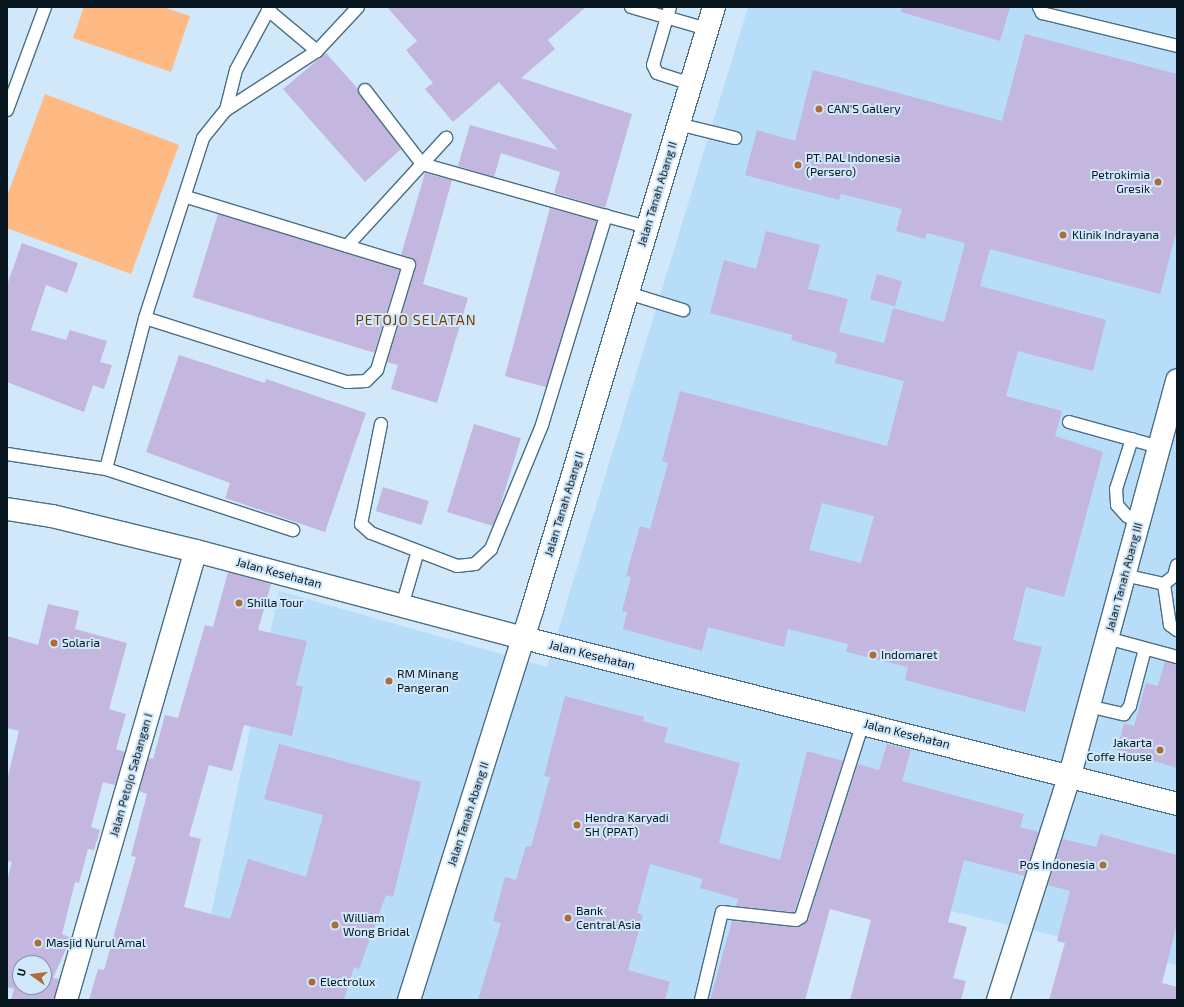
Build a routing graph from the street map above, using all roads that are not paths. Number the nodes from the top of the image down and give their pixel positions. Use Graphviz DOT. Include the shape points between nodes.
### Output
graph roads {
  1 [pos="45,7"];
  2 [pos="358,7"];
  3 [pos="631,7"];
  4 [pos="714,7"];
  5 [pos="1039,7"];
  6 [pos="269,8"];
  7 [pos="668,12"];
  8 [pos="706,29"];
  9 [pos="1177,46"];
  10 [pos="317,51"];
  11 [pos="690,84"];
  12 [pos="365,90"];
  13 [pos="7,110"];
  14 [pos="226,110"];
  15 [pos="678,124"];
  16 [pos="446,138"];
  17 [pos="735,138"];
  18 [pos="422,164"];
  19 [pos="186,197"];
  20 [pos="606,216"];
  21 [pos="647,227"];
  22 [pos="347,246"];
  23 [pos="628,294"];
  24 [pos="684,310"];
  25 [pos="145,318"];
  26 [pos="1177,380"];
  27 [pos="1070,422"];
  28 [pos="381,424"];
  29 [pos="1132,439"];
  30 [pos="1159,447"];
  31 [pos="7,454"];
  32 [pos="106,469"];
  33 [pos="7,509"];
  34 [pos="1138,523"];
  35 [pos="293,530"];
  36 [pos="196,551"];
  37 [pos="418,551"];
  38 [pos="1177,565"];
  39 [pos="1124,575"];
  40 [pos="1164,584"];
  41 [pos="402,606"];
  42 [pos="1177,630"];
  43 [pos="524,638"];
  44 [pos="1107,638"];
  45 [pos="1145,649"];
  46 [pos="1177,657"];
  47 [pos="1088,706"];
  48 [pos="864,723"];
  49 [pos="1070,775"];
  50 [pos="1177,804"];
  51 [pos="66,1000"];
  52 [pos="409,1000"];
  53 [pos="701,1000"];
  54 [pos="998,1000"];
  1 -- 13 [label="lane"];
  2 -- 10 [label="lane"];
  3 -- 7 [label="lane"];
  4 -- 8 [label="street, Jalan Tanah Abang II"];
  5 -- 9 [label="lane" via="1042,12"];
  6 -- 10 [label="lane"];
  6 -- 14 [label="lane" via="236,70"];
  7 -- 8 [label="lane"];
  7 -- 11 [label="lane" via="653,65 657,73"];
  8 -- 11 [label="street, Jalan Tanah Abang II"];
  10 -- 14 [label="lane"];
  11 -- 15 [label="street, Jalan Tanah Abang II"];
  12 -- 18 [label="lane"];
  14 -- 19 [label="lane" via="203,138"];
  15 -- 17 [label="lane"];
  15 -- 21 [label="street, Jalan Tanah Abang II"];
  16 -- 18 [label="lane"];
  18 -- 20 [label="lane"];
  18 -- 22 [label="lane"];
  19 -- 22 [label="lane"];
  19 -- 25 [label="lane"];
  20 -- 21 [label="lane"];
  20 -- 37 [label="lane" via="546,413 491,549 475,564 457,566"];
  21 -- 23 [label="street, Jalan Tanah Abang II"];
  22 -- 25 [label="lane" via="409,265 377,370 366,381 347,382"];
  23 -- 24 [label="lane"];
  23 -- 43 [label="street, Jalan Tanah Abang II"];
  25 -- 32 [label="lane"];
  26 -- 30 [label="street, Jalan Tanah Abang III"];
  27 -- 29 [label="lane"];
  28 -- 37 [label="lane" via="362,524 371,533"];
  29 -- 30 [label="lane"];
  29 -- 34 [label="lane" via="1116,489 1117,504 1127,516"];
  30 -- 34 [label="street, Jalan Tanah Abang III"];
  31 -- 32 [label="lane"];
  32 -- 35 [label="lane"];
  33 -- 36 [label="street, Jalan Kesehatan" via="52,516"];
  34 -- 39 [label="street, Jalan Tanah Abang III"];
  36 -- 41 [label="street, Jalan Kesehatan"];
  36 -- 51 [label="street, Jalan Petojo Sabangan I"];
  37 -- 41 [label="lane"];
  38 -- 40 [label="lane" via="1174,576"];
  39 -- 40 [label="lane"];
  39 -- 44 [label="street, Jalan Tanah Abang III"];
  40 -- 42 [label="lane" via="1170,625"];
  41 -- 43 [label="street, Jalan Kesehatan"];
  43 -- 48 [label="street, Jalan Kesehatan"];
  43 -- 52 [label="street, Jalan Tanah Abang II"];
  44 -- 45 [label="lane"];
  44 -- 47 [label="street, Jalan Tanah Abang III"];
  45 -- 46 [label="lane"];
  45 -- 47 [label="lane" via="1130,706 1124,714"];
  47 -- 49 [label="street, Jalan Tanah Abang III"];
  48 -- 49 [label="street, Jalan Kesehatan"];
  48 -- 53 [label="lane" via="801,917 796,920 722,912"];
  49 -- 50 [label="street, Jalan Kesehatan"];
  49 -- 54 [label="street, Jalan Tanah Abang III"];
}
